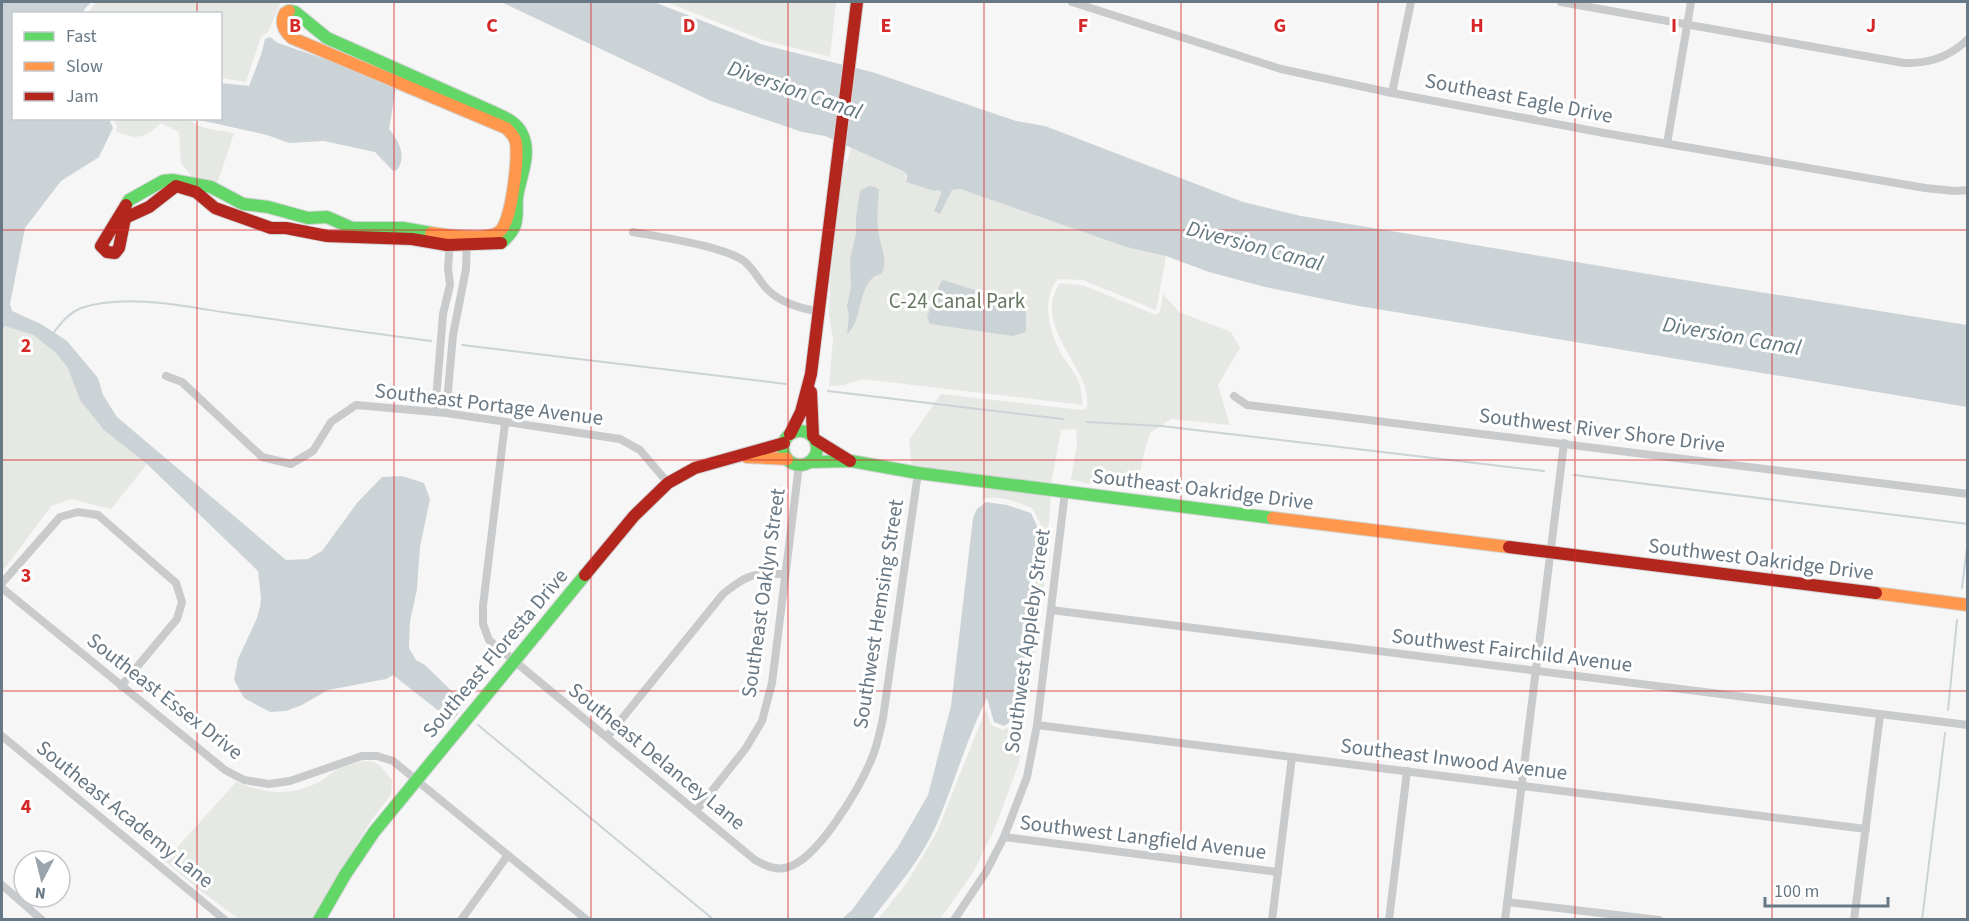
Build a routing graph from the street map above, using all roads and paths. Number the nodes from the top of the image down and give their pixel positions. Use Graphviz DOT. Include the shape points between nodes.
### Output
graph roads {
  1 [pos="857,2"];
  2 [pos="1077,2"];
  3 [pos="1411,2"];
  4 [pos="1561,2"];
  5 [pos="1691,2"];
  6 [pos="1687,24"];
  7 [pos="1968,39"];
  8 [pos="353,56"];
  9 [pos="1392,93"];
  10 [pos="1666,144"];
  11 [pos="184,184"];
  12 [pos="1968,190"];
  13 [pos="284,212"];
  14 [pos="120,219"];
  15 [pos="281,228"];
  16 [pos="360,232"];
  17 [pos="633,232"];
  18 [pos="451,241"];
  19 [pos="467,241"];
  20 [pos="818,311"];
  21 [pos="438,372"];
  22 [pos="449,373"];
  23 [pos="166,376"];
  24 [pos="810,378"];
  25 [pos="1234,396"];
  26 [pos="435,412"];
  27 [pos="446,413"];
  28 [pos="505,423"];
  29 [pos="787,438"];
  30 [pos="815,438"];
  31 [pos="1564,443"];
  32 [pos="740,456"];
  33 [pos="851,461"];
  34 [pos="799,462"];
  35 [pos="918,473"];
  36 [pos="668,483"];
  37 [pos="1065,492"];
  38 [pos="1968,494"];
  39 [pos="1550,552"];
  40 [pos="784,574"];
  41 [pos="2,583"];
  42 [pos="2,588"];
  43 [pos="1968,605"];
  44 [pos="1051,610"];
  45 [pos="513,662"];
  46 [pos="1536,671"];
  47 [pos="121,686"];
  48 [pos="1880,715"];
  49 [pos="1038,725"];
  50 [pos="1968,725"];
  51 [pos="2,736"];
  52 [pos="607,737"];
  53 [pos="1292,757"];
  54 [pos="1407,771"];
  55 [pos="416,779"];
  56 [pos="1521,786"];
  57 [pos="696,811"];
  58 [pos="1866,829"];
  59 [pos="1004,837"];
  60 [pos="508,855"];
  61 [pos="784,868"];
  62 [pos="1278,872"];
  63 [pos="2,885"];
  64 [pos="1507,902"];
  65 [pos="42,920"];
  66 [pos="225,920"];
  67 [pos="319,920"];
  68 [pos="461,920"];
  69 [pos="587,920"];
  70 [pos="954,920"];
  71 [pos="1272,920"];
  72 [pos="1389,920"];
  73 [pos="1505,920"];
  74 [pos="1659,920"];
  75 [pos="1854,920"];
  1 -- 20 [label="street"];
  2 -- 9 [label="street, Southeast Eagle Drive" via="1281,69"];
  3 -- 9 [label="street"];
  4 -- 6 [label="street"];
  5 -- 6 [label="street"];
  6 -- 7 [label="street" via="1904,63 1936,59"];
  6 -- 10 [label="street"];
  8 -- 8 [label="street" via="295,12 289,11 282,18 283,28 292,38"];
  8 -- 19 [label="street" via="493,112 522,131 525,140 504,226 499,232"];
  9 -- 10 [label="street, Southeast Eagle Drive"];
  10 -- 12 [label="street, Southeast Eagle Drive" via="1939,190"];
  11 -- 13 [label="street" via="211,187 243,204"];
  11 -- 14 [label="street" via="172,180 129,200"];
  11 -- 15 [label="street" via="214,208 260,225"];
  13 -- 15 [label="street"];
  13 -- 16 [label="street" via="308,218 327,217"];
  15 -- 16 [label="street" via="327,236"];
  16 -- 18 [label="street" via="403,228"];
  17 -- 20 [label="street" via="728,252 745,262 769,291"];
  18 -- 19 [label="street"];
  18 -- 21 [label="street" via="450,285"];
  19 -- 22 [label="street"];
  20 -- 24 [label="street"];
  21 -- 22 [label="street"];
  21 -- 26 [label="street"];
  22 -- 27 [label="street"];
  23 -- 26 [label="street, Southeast Portage Avenue" via="182,382 262,457 291,464 313,451 331,422 356,405"];
  24 -- 29 [label="street" via="801,412"];
  24 -- 30 [label="street"];
  25 -- 31 [label="street, Southwest River Shore Drive" via="1247,405"];
  26 -- 27 [label="street, Southeast Portage Avenue"];
  27 -- 28 [label="street, Southeast Portage Avenue"];
  28 -- 36 [label="street, Southeast Portage Avenue" via="620,439 640,450"];
  28 -- 45 [label="street, Southeast Delancey Lane" via="483,624 489,640"];
  29 -- 30 [label="street" via="795,431 805,431"];
  29 -- 32 [label="street, Southeast Floresta Drive"];
  29 -- 34 [label="street" via="784,454"];
  30 -- 33 [label="street, Southeast Oakridge Drive"];
  30 -- 34 [label="street" via="816,454"];
  31 -- 38 [label="street, Southwest River Shore Drive"];
  31 -- 39 [label="street"];
  32 -- 34 [label="street, Southeast Floresta Drive"];
  32 -- 36 [label="street, Southeast Floresta Drive" via="695,468"];
  33 -- 34 [label="street, Southeast Oakridge Drive"];
  33 -- 35 [label="street, Southeast Oakridge Drive"];
  34 -- 40 [label="street, Southeast Oaklyn Street"];
  35 -- 37 [label="street, Southeast Oakridge Drive"];
  35 -- 61 [label="street, Southwest Hemsing Street" via="883,718 873,757 835,823 816,847 799,863"];
  36 -- 45 [label="street, Southeast Floresta Drive" via="634,516"];
  37 -- 39 [label="street, Southeast Oakridge Drive"];
  37 -- 44 [label="street, Southwest Appleby Street"];
  39 -- 43 [label="street, Southwest Oakridge Drive"];
  39 -- 46 [label="street"];
  40 -- 52 [label="street" via="742,578 723,594"];
  40 -- 57 [label="street, Southeast Oaklyn Street" via="772,683 762,721 747,748"];
  41 -- 47 [label="street" via="60,518 78,512 98,514 176,583 182,602 177,619"];
  42 -- 47 [label="street, Southeast Essex Drive"];
  44 -- 46 [label="street, Southwest Fairchild Avenue"];
  44 -- 49 [label="street, Southwest Appleby Street"];
  45 -- 52 [label="street, Southeast Delancey Lane"];
  45 -- 55 [label="street, Southeast Floresta Drive"];
  46 -- 48 [label="street, Southwest Fairchild Avenue"];
  46 -- 56 [label="street"];
  47 -- 55 [label="street, Southeast Essex Drive" via="225,770 244,780 269,784 290,781 362,756 393,761"];
  48 -- 50 [label="street, Southwest Fairchild Avenue"];
  48 -- 58 [label="street"];
  49 -- 53 [label="street, Southeast Inwood Avenue"];
  49 -- 59 [label="street, Southwest Appleby Street" via="1026,777"];
  51 -- 66 [label="street, Southeast Academy Lane"];
  52 -- 57 [label="street, Southeast Delancey Lane"];
  53 -- 54 [label="street, Southeast Inwood Avenue"];
  53 -- 62 [label="street"];
  54 -- 56 [label="street, Southeast Inwood Avenue"];
  54 -- 72 [label="street"];
  55 -- 60 [label="street, Southeast Essex Drive"];
  55 -- 67 [label="street, Southeast Floresta Drive" via="374,832"];
  56 -- 58 [label="street, Southeast Inwood Avenue"];
  56 -- 64 [label="street"];
  57 -- 61 [label="street, Southeast Delancey Lane" via="755,860"];
  58 -- 75 [label="street"];
  59 -- 62 [label="street, Southwest Langfield Avenue"];
  59 -- 70 [label="street, Southwest Appleby Street"];
  60 -- 68 [label="street"];
  60 -- 69 [label="street, Southeast Essex Drive"];
  62 -- 71 [label="street"];
  63 -- 65 [label="street"];
  64 -- 73 [label="street"];
  64 -- 74 [label="street"];
}
